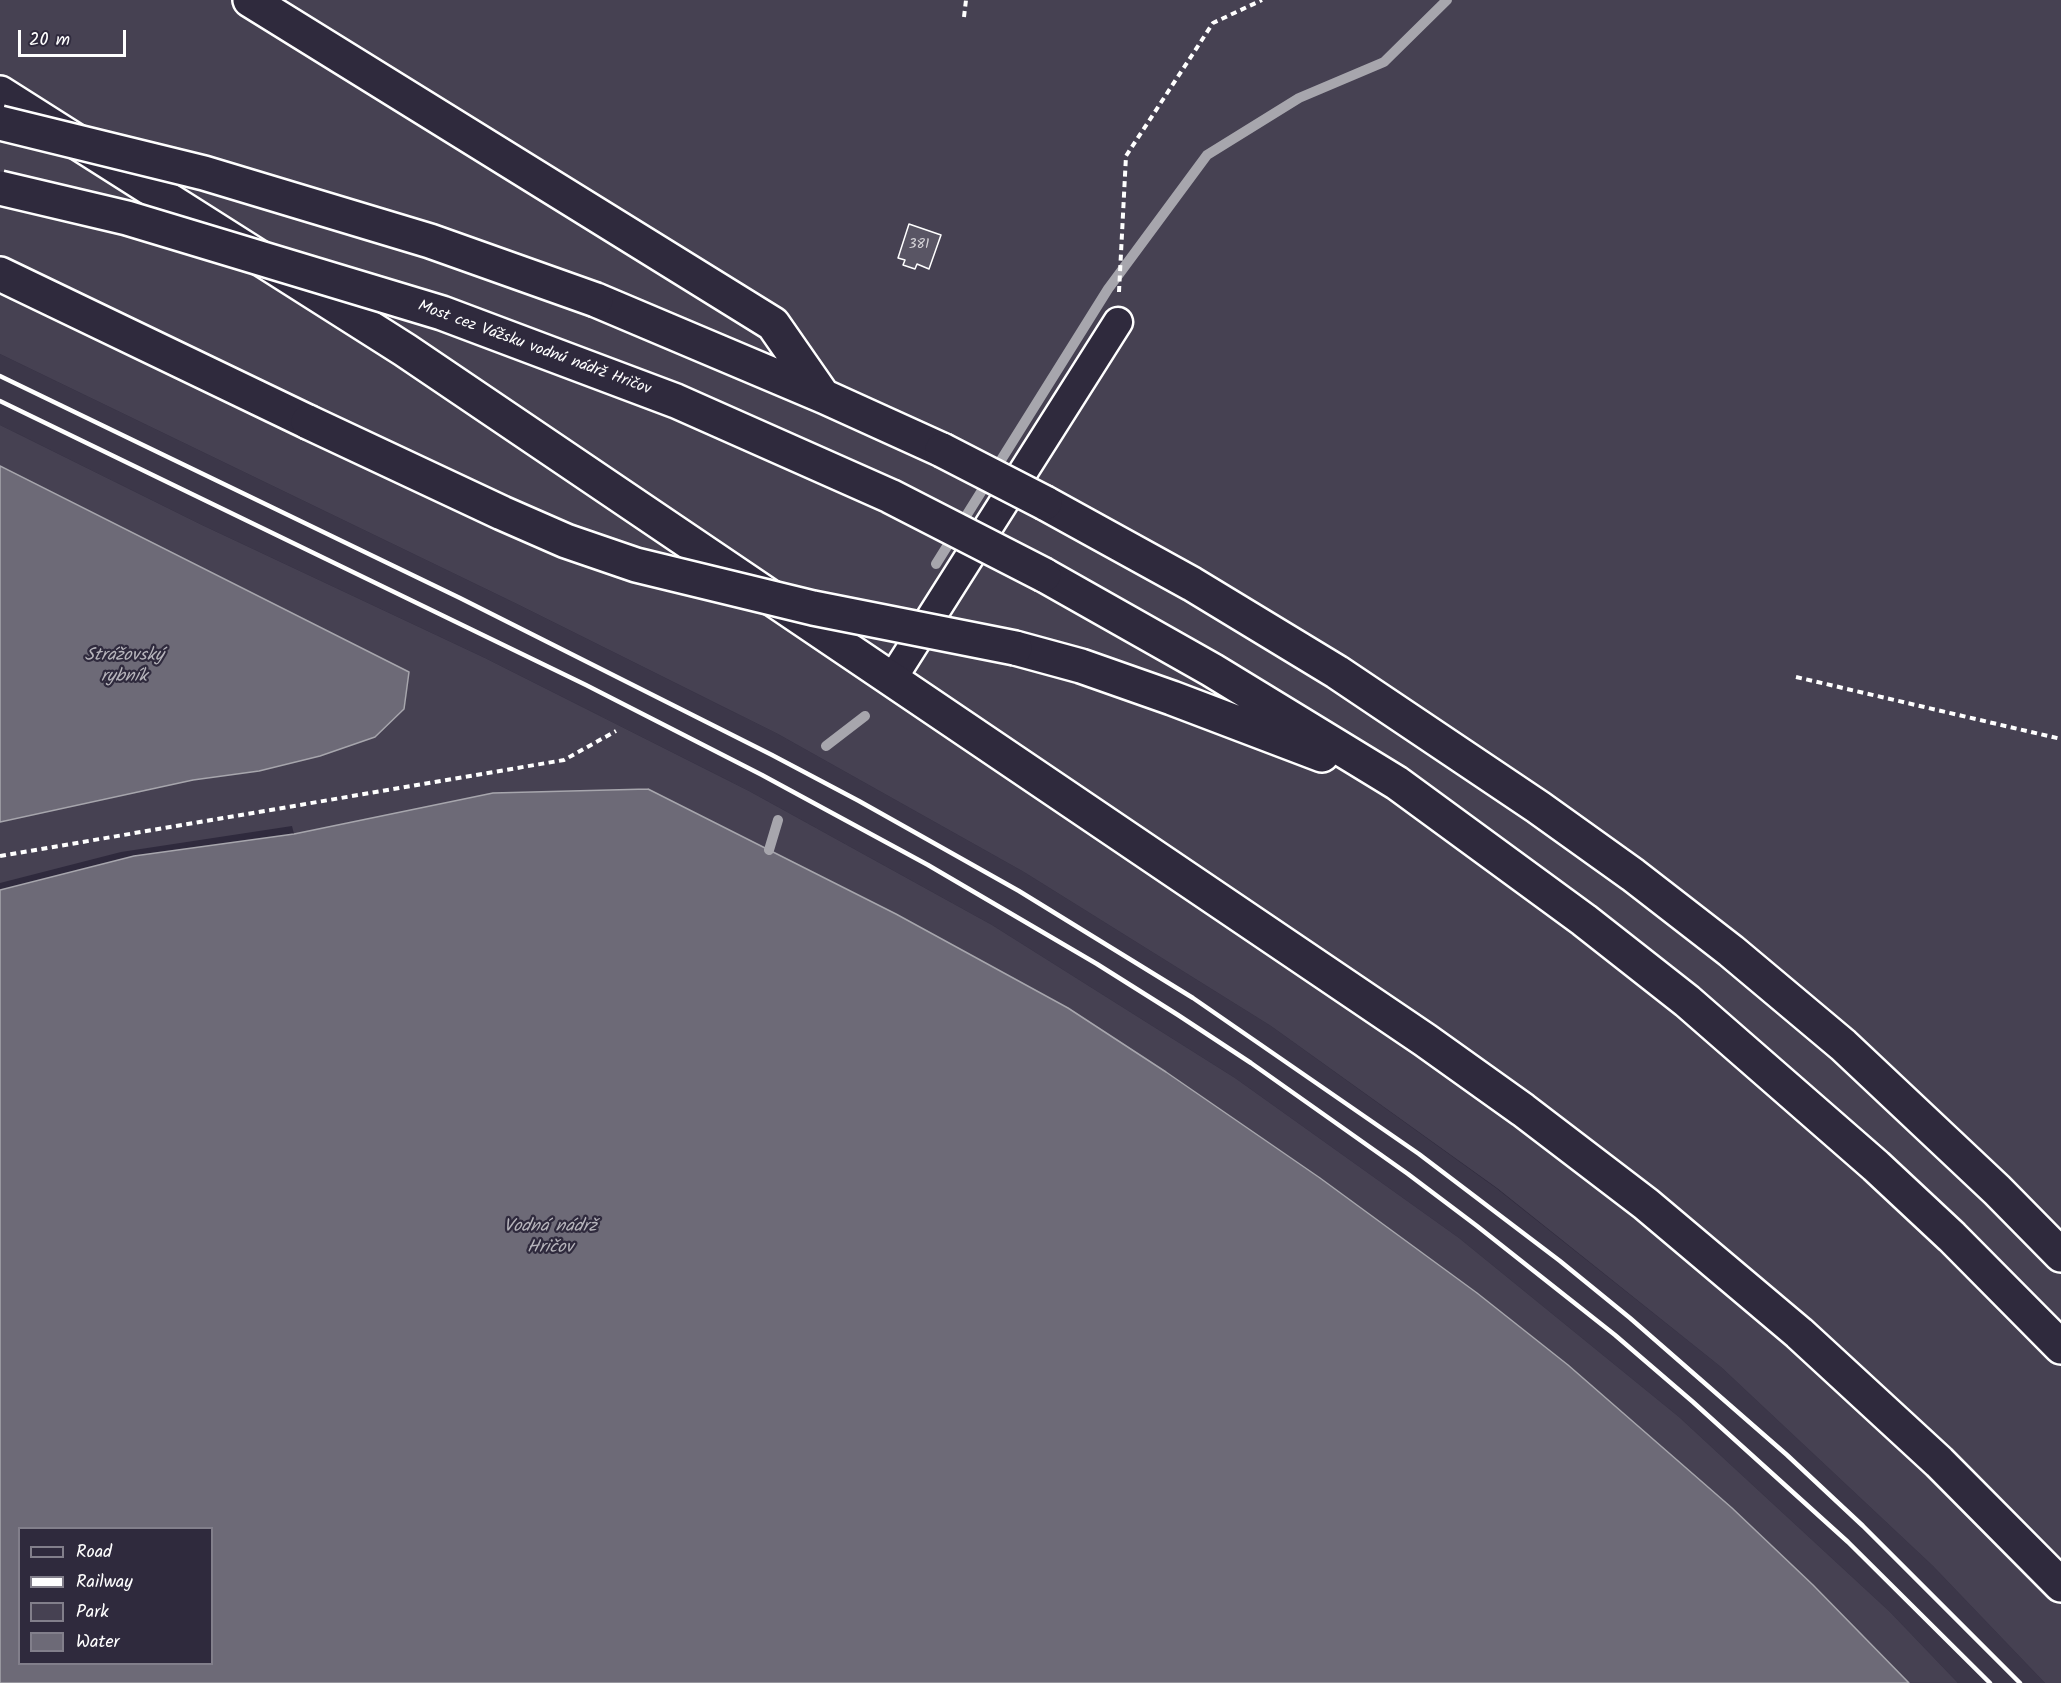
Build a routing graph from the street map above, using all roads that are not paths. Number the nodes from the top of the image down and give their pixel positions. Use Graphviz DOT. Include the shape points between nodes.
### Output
graph roads {
  1 [pos="249,0"];
  2 [pos="0,93"];
  3 [pos="0,123"];
  4 [pos="0,188"];
  5 [pos="0,274"];
  6 [pos="1118,322"];
  7 [pos="823,396"];
  8 [pos="892,679"];
  9 [pos="1397,783"];
  10 [pos="2061,1255"];
  11 [pos="2061,1347"];
  12 [pos="2061,1585"];
  1 -- 7 [label="main road" via="772,324"];
  2 -- 8 [label="main road" via="405,350"];
  3 -- 7 [label="main road, bridge" via="204,173 430,241 596,300"];
  4 -- 9 [label="main road, Most cez Vážsku vodnú nádrž Hričov, bridge" via="127,218 442,313 676,401 890,496 1044,575 1212,670"];
  5 -- 9 [label="main road, bridge" via="566,541 636,565 813,608 1016,648 1080,666"];
  6 -- 8 [label="street"];
  7 -- 10 [label="main road, bridge" via="942,450 1192,584 1337,672 1529,800 1713,937 1843,1045"];
  8 -- 12 [label="main road" via="1425,1040 1646,1204 1808,1341 1939,1462"];
  9 -- 11 [label="main road" via="1687,1001 1952,1238"];
}
